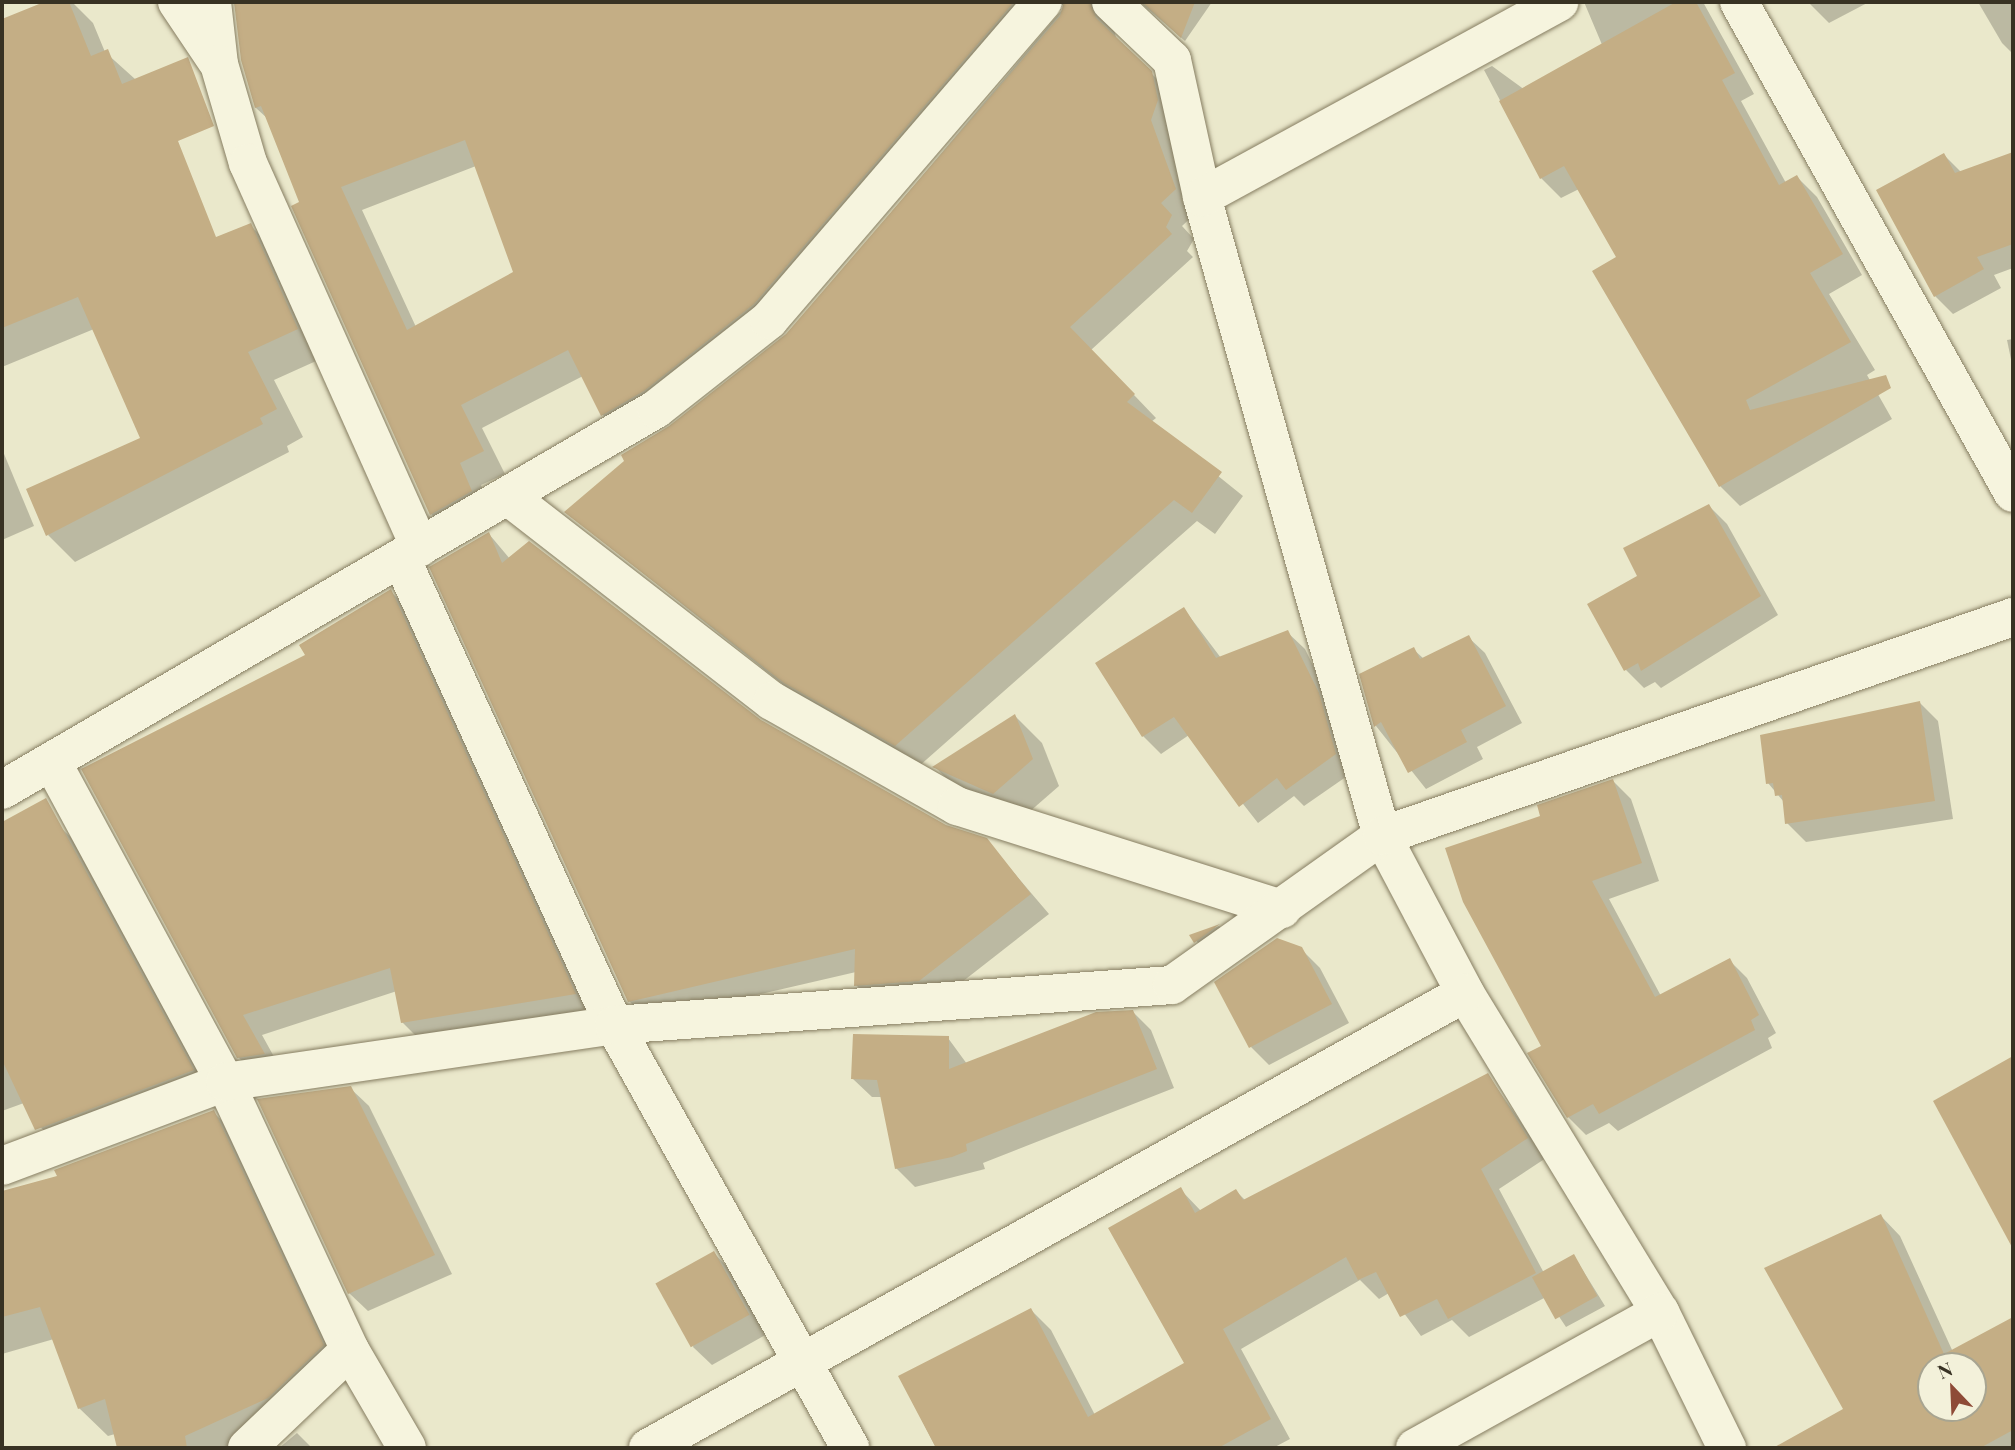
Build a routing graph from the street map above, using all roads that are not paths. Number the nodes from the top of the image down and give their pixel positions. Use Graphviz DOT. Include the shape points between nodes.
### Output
graph roads {
  1 [pos="177,2"];
  2 [pos="212,2"];
  3 [pos="1043,2"];
  4 [pos="1111,2"];
  5 [pos="1559,2"];
  6 [pos="1739,2"];
  7 [pos="219,64"];
  8 [pos="1202,197"];
  9 [pos="2013,493"];
  10 [pos="510,498"];
  11 [pos="411,552"];
  12 [pos="2013,617"];
  13 [pos="52,762"];
  14 [pos="2,790"];
  15 [pos="1382,836"];
  16 [pos="1282,909"];
  17 [pos="1465,993"];
  18 [pos="614,1025"];
  19 [pos="225,1082"];
  20 [pos="2,1166"];
  21 [pos="1660,1312"];
  22 [pos="350,1350"];
  23 [pos="801,1360"];
  24 [pos="247,1448"];
  25 [pos="407,1448"];
  26 [pos="648,1448"];
  27 [pos="850,1448"];
  28 [pos="1415,1448"];
  29 [pos="1727,1448"];
  1 -- 7 [label="street"];
  2 -- 7 [label="street"];
  3 -- 10 [label="street" via="769,320 656,409"];
  4 -- 8 [label="street" via="1172,60"];
  5 -- 8 [label="street"];
  6 -- 9 [label="street"];
  7 -- 11 [label="street" via="248,163"];
  8 -- 15 [label="street"];
  10 -- 11 [label="street"];
  10 -- 16 [label="street" via="772,701 957,806"];
  11 -- 13 [label="street"];
  11 -- 18 [label="street"];
  12 -- 15 [label="street"];
  13 -- 14 [label="street"];
  13 -- 19 [label="street"];
  15 -- 16 [label="street"];
  15 -- 17 [label="street"];
  16 -- 18 [label="street" via="1172,985"];
  17 -- 21 [label="street"];
  17 -- 23 [label="street"];
  18 -- 19 [label="street"];
  18 -- 23 [label="street"];
  19 -- 20 [label="street"];
  19 -- 22 [label="street"];
  21 -- 28 [label="street"];
  21 -- 29 [label="street"];
  22 -- 24 [label="street"];
  22 -- 25 [label="street"];
  23 -- 26 [label="street"];
  23 -- 27 [label="street"];
}
